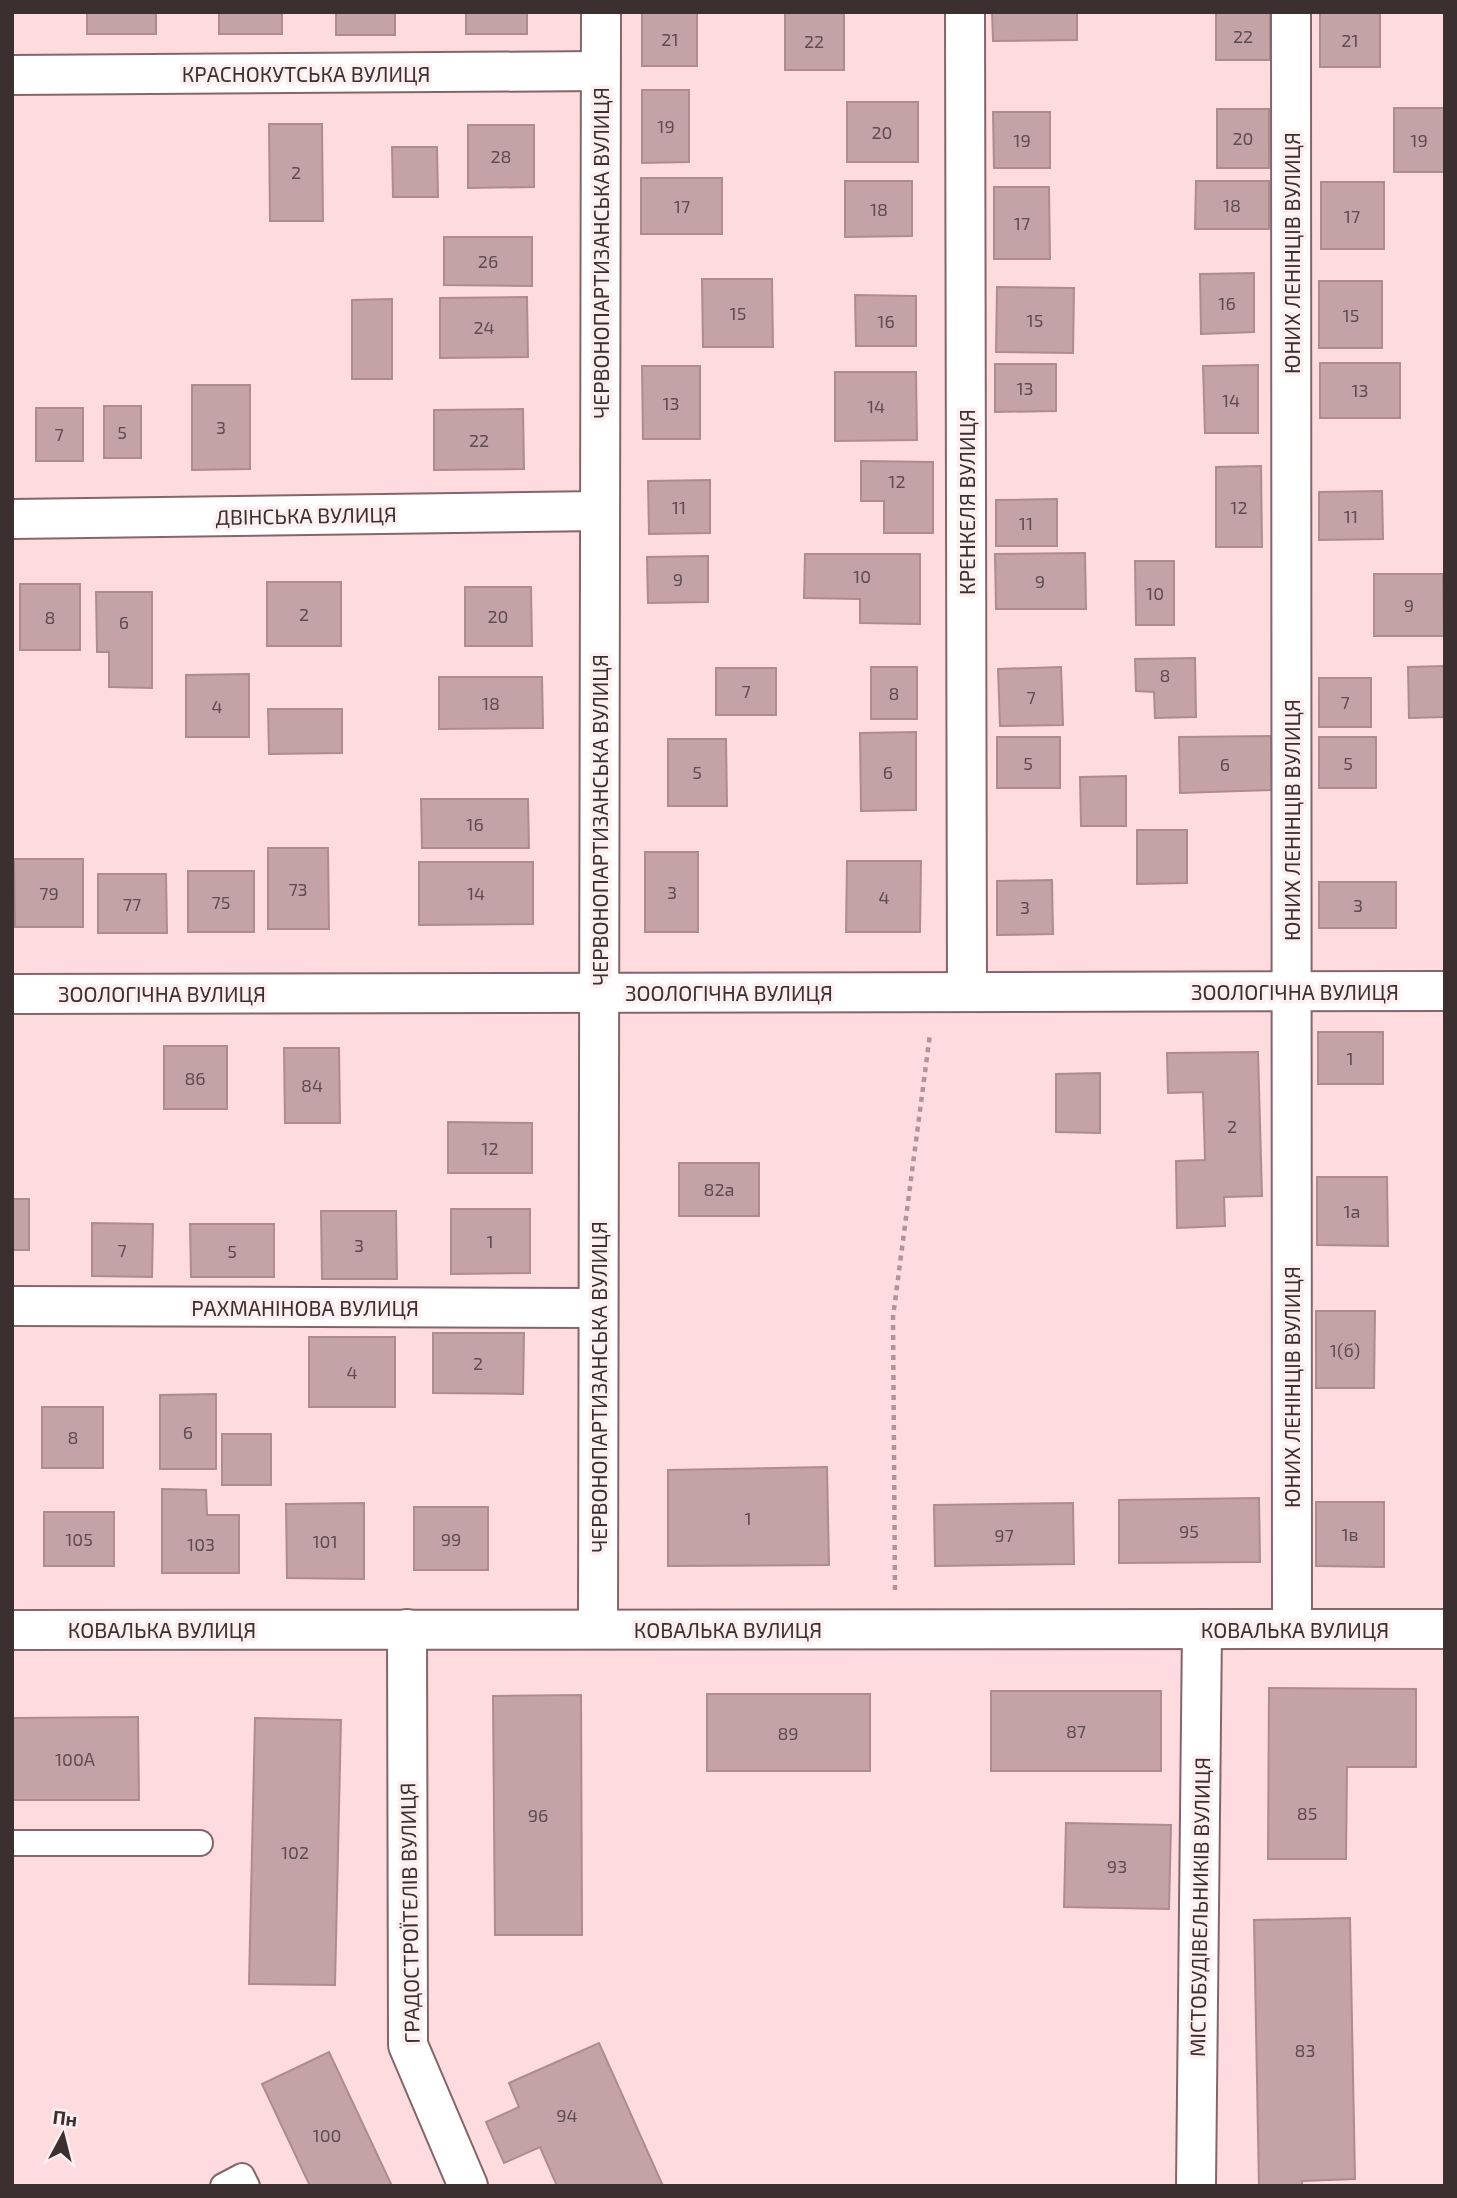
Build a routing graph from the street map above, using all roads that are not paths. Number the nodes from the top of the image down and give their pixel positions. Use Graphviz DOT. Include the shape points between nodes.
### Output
graph roads {
  1 [pos="601,12"];
  2 [pos="965,12"];
  3 [pos="1291,12"];
  4 [pos="600,71"];
  5 [pos="12,75"];
  6 [pos="599,511"];
  7 [pos="12,519"];
  8 [pos="1290,991"];
  9 [pos="1445,991"];
  10 [pos="951,992"];
  11 [pos="599,993"];
  12 [pos="12,994"];
  13 [pos="12,1306"];
  14 [pos="598,1308"];
  15 [pos="408,1629"];
  16 [pos="598,1629"];
  17 [pos="1202,1629"];
  18 [pos="1292,1629"];
  19 [pos="1445,1629"];
  20 [pos="12,1630"];
  21 [pos="12,1843"];
  22 [pos="201,1843"];
  23 [pos="223,2186"];
  24 [pos="247,2186"];
  25 [pos="468,2186"];
  26 [pos="1196,2186"];
  1 -- 4 [label="street, ЧЕРВОНОПАРТИЗАНСЬКА ВУЛИЦЯ"];
  2 -- 10 [label="street, КРЕНКЕЛЯ ВУЛИЦЯ"];
  3 -- 8 [label="street, ЮНИХ ЛЕНІНЦІВ ВУЛИЦЯ"];
  4 -- 5 [label="street, КРАСНОКУТСЬКА ВУЛИЦЯ"];
  4 -- 6 [label="street, ЧЕРВОНОПАРТИЗАНСЬКА ВУЛИЦЯ"];
  6 -- 7 [label="street, ДВІНСЬКА ВУЛИЦЯ"];
  6 -- 11 [label="street, ЧЕРВОНОПАРТИЗАНСЬКА ВУЛИЦЯ"];
  8 -- 9 [label="street, ЗООЛОГІЧНА ВУЛИЦЯ"];
  8 -- 10 [label="street, ЗООЛОГІЧНА ВУЛИЦЯ"];
  8 -- 18 [label="street, ЮНИХ ЛЕНІНЦІВ ВУЛИЦЯ"];
  10 -- 11 [label="street, ЗООЛОГІЧНА ВУЛИЦЯ"];
  11 -- 12 [label="street, ЗООЛОГІЧНА ВУЛИЦЯ"];
  11 -- 14 [label="street, ЧЕРВОНОПАРТИЗАНСЬКА ВУЛИЦЯ"];
  13 -- 14 [label="street, РАХМАНІНОВА ВУЛИЦЯ"];
  14 -- 16 [label="street, ЧЕРВОНОПАРТИЗАНСЬКА ВУЛИЦЯ"];
  15 -- 16 [label="street, КОВАЛЬКА ВУЛИЦЯ"];
  15 -- 20 [label="street, КОВАЛЬКА ВУЛИЦЯ"];
  15 -- 25 [label="street, ГРАДОСТРОЇТЕЛIВ ВУЛИЦЯ" via="408,2045"];
  16 -- 17 [label="street, КОВАЛЬКА ВУЛИЦЯ"];
  17 -- 18 [label="street, КОВАЛЬКА ВУЛИЦЯ"];
  17 -- 26 [label="street, МІСТОБУДІВЕЛЬНИКІВ ВУЛИЦЯ"];
  18 -- 19 [label="street, КОВАЛЬКА ВУЛИЦЯ"];
  21 -- 22 [label="lane"];
  23 -- 24 [label="lane" via="242,2176"];
}
